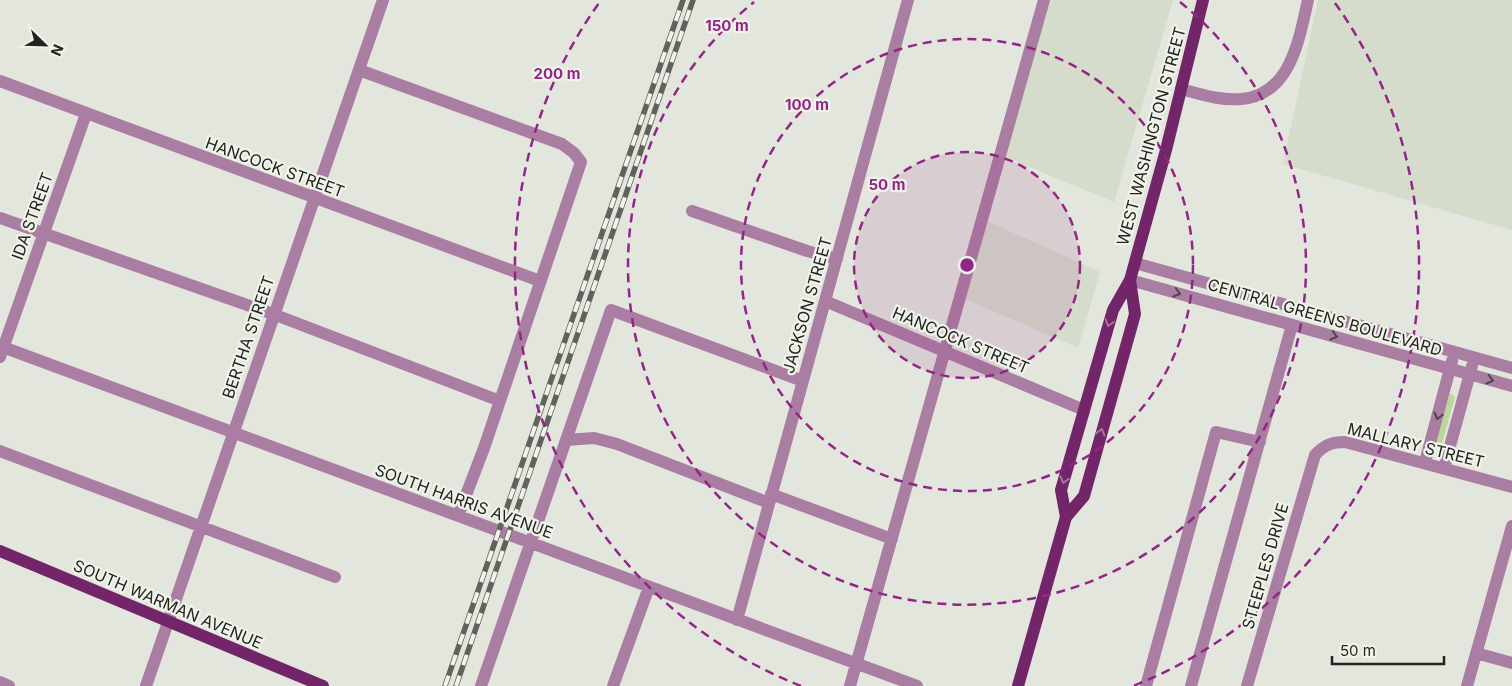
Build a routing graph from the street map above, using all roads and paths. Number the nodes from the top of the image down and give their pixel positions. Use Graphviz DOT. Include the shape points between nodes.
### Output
graph roads {
  1 [pos="383,0"];
  2 [pos="908,0"];
  3 [pos="1044,0"];
  4 [pos="1203,0"];
  5 [pos="1308,0"];
  6 [pos="359,70"];
  7 [pos="0,81"];
  8 [pos="1181,89"];
  9 [pos="86,114"];
  10 [pos="314,198"];
  11 [pos="692,211"];
  12 [pos="0,218"];
  13 [pos="43,234"];
  14 [pos="837,258"];
  15 [pos="1135,263"];
  16 [pos="1130,280"];
  17 [pos="540,281"];
  18 [pos="825,301"];
  19 [pos="273,314"];
  20 [pos="1292,325"];
  21 [pos="1,350"];
  22 [pos="944,351"];
  23 [pos="1455,352"];
  24 [pos="1474,357"];
  25 [pos="1512,368"];
  26 [pos="1450,369"];
  27 [pos="1470,374"];
  28 [pos="803,380"];
  29 [pos="1512,386"];
  30 [pos="500,401"];
  31 [pos="1084,410"];
  32 [pos="233,433"];
  33 [pos="566,440"];
  34 [pos="1260,442"];
  35 [pos="0,451"];
  36 [pos="1315,455"];
  37 [pos="1425,462"];
  38 [pos="1444,468"];
  39 [pos="1512,487"];
  40 [pos="770,498"];
  41 [pos="458,516"];
  42 [pos="1066,517"];
  43 [pos="1512,526"];
  44 [pos="200,528"];
  45 [pos="892,539"];
  46 [pos="532,544"];
  47 [pos="0,551"];
  48 [pos="335,577"];
  49 [pos="649,587"];
  50 [pos="737,620"];
  51 [pos="168,622"];
  52 [pos="1476,653"];
  53 [pos="1512,663"];
  54 [pos="857,664"];
  55 [pos="0,682"];
  56 [pos="9,686"];
  57 [pos="146,686"];
  58 [pos="323,686"];
  59 [pos="481,686"];
  60 [pos="612,686"];
  61 [pos="850,686"];
  62 [pos="917,686"];
  63 [pos="1018,686"];
  64 [pos="1146,686"];
  65 [pos="1191,686"];
  66 [pos="1247,686"];
  67 [pos="1467,686"];
  1 -- 6 [label="street, BERTHA STREET"];
  2 -- 14 [label="street, JACKSON STREET"];
  3 -- 22 [label="street"];
  4 -- 8 [label="main road, WEST WASHINGTON STREET"];
  5 -- 8 [label="street" via="1289,66 1281,80 1264,93 1242,100"];
  6 -- 10 [label="street, BERTHA STREET"];
  6 -- 17 [label="street" via="562,144 574,153 580,162"];
  7 -- 9 [label="street, HANCOCK STREET"];
  8 -- 15 [label="main road, WEST WASHINGTON STREET"];
  9 -- 10 [label="street, HANCOCK STREET"];
  9 -- 13 [label="street, IDA STREET"];
  10 -- 17 [label="street, HANCOCK STREET"];
  10 -- 19 [label="street, BERTHA STREET"];
  11 -- 14 [label="street" via="807,251"];
  12 -- 13 [label="street"];
  13 -- 19 [label="street"];
  13 -- 21 [label="street, IDA STREET"];
  14 -- 18 [label="street, JACKSON STREET"];
  15 -- 16 [label="main road, WEST WASHINGTON STREET"];
  15 -- 23 [label="street, CENTRAL GREENS BOULEVARD"];
  16 -- 20 [label="street, CENTRAL GREENS BOULEVARD, one-way"];
  16 -- 31 [label="main road, WEST WASHINGTON STREET, one-way" via="1113,310"];
  42 -- 16 [label="main road, WEST WASHINGTON STREET, one-way" via="1084,496 1135,314"];
  17 -- 30 [label="street"];
  18 -- 22 [label="street, HANCOCK STREET"];
  18 -- 28 [label="street, JACKSON STREET"];
  19 -- 30 [label="street"];
  19 -- 32 [label="street, BERTHA STREET"];
  20 -- 26 [label="street, CENTRAL GREENS BOULEVARD, one-way"];
  20 -- 34 [label="street"];
  21 -- 32 [label="street, SOUTH HARRIS AVENUE"];
  22 -- 31 [label="street, HANCOCK STREET"];
  22 -- 45 [label="street"];
  23 -- 24 [label="street, CENTRAL GREENS BOULEVARD"];
  23 -- 26 [label="street"];
  24 -- 25 [label="street, CENTRAL GREENS BOULEVARD"];
  24 -- 27 [label="street"];
  26 -- 27 [label="street, CENTRAL GREENS BOULEVARD"];
  26 -- 37 [label="street, one-way"];
  27 -- 29 [label="street, CENTRAL GREENS BOULEVARD, one-way"];
  27 -- 38 [label="street"];
  28 -- 33 [label="street" via="611,310"];
  28 -- 40 [label="street, JACKSON STREET"];
  30 -- 41 [label="street"];
  31 -- 42 [label="main road, WEST WASHINGTON STREET, one-way" via="1061,490"];
  32 -- 41 [label="street, SOUTH HARRIS AVENUE"];
  32 -- 44 [label="street, BERTHA STREET"];
  33 -- 40 [label="street" via="594,438 617,444"];
  33 -- 46 [label="street"];
  34 -- 64 [label="street" via="1216,432"];
  34 -- 65 [label="street"];
  35 -- 44 [label="street"];
  36 -- 37 [label="street, MALLARY STREET" via="1323,446 1345,442"];
  36 -- 66 [label="street, STEEPLES DRIVE"];
  37 -- 38 [label="street, MALLARY STREET"];
  38 -- 39 [label="street, MALLARY STREET"];
  40 -- 45 [label="street"];
  40 -- 50 [label="street, JACKSON STREET"];
  41 -- 46 [label="street, SOUTH HARRIS AVENUE"];
  42 -- 63 [label="main road, WEST WASHINGTON STREET"];
  43 -- 52 [label="street"];
  44 -- 48 [label="street"];
  44 -- 51 [label="street, BERTHA STREET"];
  45 -- 54 [label="street"];
  46 -- 49 [label="street, SOUTH HARRIS AVENUE"];
  46 -- 59 [label="street"];
  47 -- 51 [label="main road, SOUTH WARMAN AVENUE"];
  49 -- 50 [label="street, SOUTH HARRIS AVENUE"];
  49 -- 60 [label="street"];
  50 -- 54 [label="street, SOUTH HARRIS AVENUE"];
  51 -- 57 [label="street, BERTHA STREET"];
  51 -- 58 [label="main road, SOUTH WARMAN AVENUE"];
  52 -- 53 [label="street"];
  52 -- 67 [label="street"];
  54 -- 61 [label="street"];
  54 -- 62 [label="street, SOUTH HARRIS AVENUE"];
  55 -- 56 [label="street"];
}
